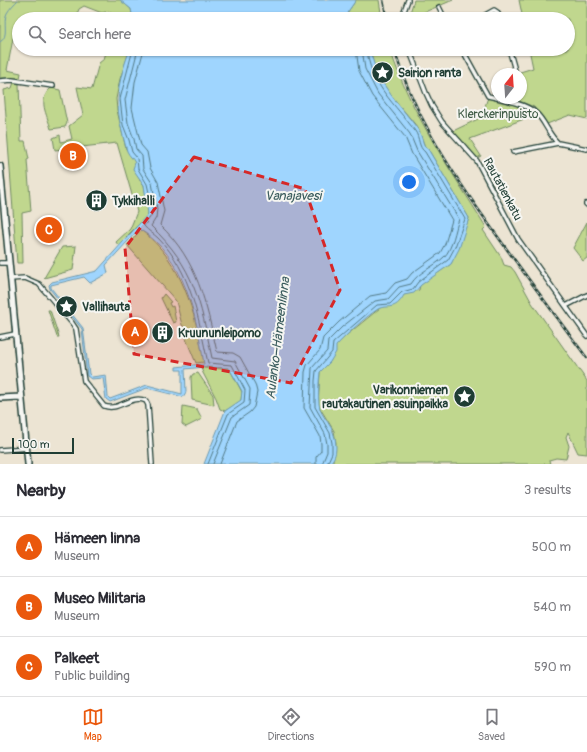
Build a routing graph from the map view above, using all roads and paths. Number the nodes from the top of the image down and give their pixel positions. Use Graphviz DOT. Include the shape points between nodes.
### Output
graph roads {
  1 [pos="408,0"];
  2 [pos="439,8"];
  3 [pos="404,12"];
  4 [pos="441,12"];
  5 [pos="412,56"];
  6 [pos="466,56"];
  7 [pos="511,56"];
  8 [pos="514,68"];
  9 [pos="0,80"];
  10 [pos="52,86"];
  11 [pos="491,97"];
  12 [pos="519,104"];
  13 [pos="558,143"];
  14 [pos="587,149"];
  15 [pos="513,152"];
  16 [pos="0,166"];
  17 [pos="9,262"];
  18 [pos="0,263"];
  19 [pos="10,279"];
  20 [pos="587,295"];
  21 [pos="566,306"];
  22 [pos="15,334"];
  23 [pos="587,336"];
  24 [pos="0,337"];
  25 [pos="21,397"];
  26 [pos="0,398"];
  27 [pos="26,448"];
  28 [pos="0,450"];
  29 [pos="28,464"];
  30 [pos="152,464"];
  1 -- 3 [label="street"];
  2 -- 4 [label="street"];
  5 -- 21 [label="street, Rautatienkatu" via="432,106 442,122 477,161 518,238"];
  6 -- 11 [label="street" via="488,96"];
  7 -- 8 [label="street"];
  9 -- 10 [label="street"];
  12 -- 13 [label="street" via="536,113 551,137"];
  13 -- 14 [label="street"];
  13 -- 15 [label="street"];
  16 -- 17 [label="main road"];
  17 -- 18 [label="street"];
  17 -- 19 [label="main road"];
  19 -- 22 [label="main road"];
  19 -- 30 [label="street" via="25,278 39,284 72,323 76,329 84,381 104,406 116,406 136,398 146,401"];
  20 -- 21 [label="street"];
  21 -- 23 [label="street, Rautatienkatu"];
  22 -- 24 [label="street"];
  22 -- 25 [label="main road"];
  25 -- 26 [label="main road"];
  25 -- 27 [label="main road"];
  27 -- 28 [label="street"];
  27 -- 29 [label="main road"];
}
